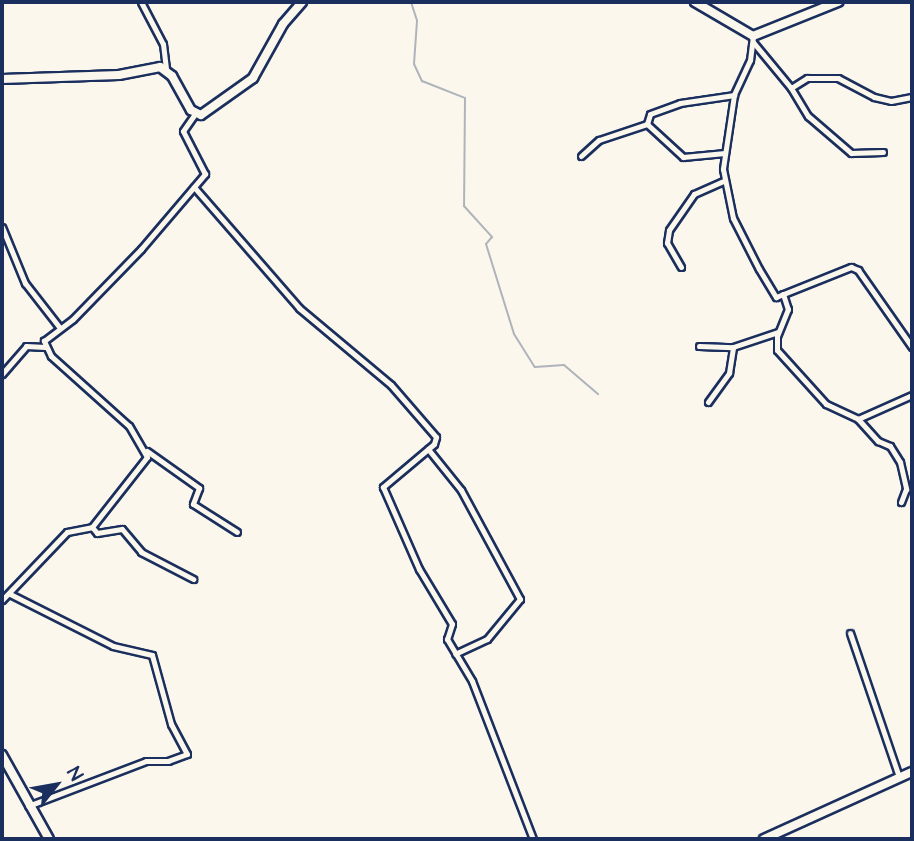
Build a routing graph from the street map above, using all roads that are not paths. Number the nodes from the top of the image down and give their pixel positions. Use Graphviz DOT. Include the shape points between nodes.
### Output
graph roads {
  1 [pos="141,2"];
  2 [pos="302,2"];
  3 [pos="695,2"];
  4 [pos="835,2"];
  5 [pos="753,39"];
  6 [pos="166,68"];
  7 [pos="2,79"];
  8 [pos="791,88"];
  9 [pos="734,95"];
  10 [pos="912,97"];
  11 [pos="195,114"];
  12 [pos="647,124"];
  13 [pos="883,152"];
  14 [pos="725,153"];
  15 [pos="580,156"];
  16 [pos="725,180"];
  17 [pos="194,187"];
  18 [pos="2,227"];
  19 [pos="681,267"];
  20 [pos="783,294"];
  21 [pos="60,328"];
  22 [pos="778,332"];
  23 [pos="699,346"];
  24 [pos="45,347"];
  25 [pos="733,347"];
  26 [pos="912,347"];
  27 [pos="2,374"];
  28 [pos="912,395"];
  29 [pos="708,402"];
  30 [pos="858,419"];
  31 [pos="428,449"];
  32 [pos="147,452"];
  33 [pos="901,502"];
  34 [pos="92,527"];
  35 [pos="237,532"];
  36 [pos="193,579"];
  37 [pos="10,594"];
  38 [pos="2,600"];
  39 [pos="850,633"];
  40 [pos="455,654"];
  41 [pos="2,755"];
  42 [pos="912,772"];
  43 [pos="899,777"];
  44 [pos="28,806"];
  45 [pos="49,839"];
  46 [pos="533,839"];
  47 [pos="764,839"];
  1 -- 6 [label="street" via="163,44"];
  2 -- 11 [label="street" via="283,24 253,78 218,108"];
  3 -- 5 [label="street"];
  4 -- 5 [label="street"];
  5 -- 8 [label="street"];
  5 -- 9 [label="street"];
  6 -- 7 [label="street" via="119,75"];
  6 -- 11 [label="street"];
  8 -- 10 [label="street" via="807,78 838,78 874,97 891,101"];
  8 -- 13 [label="street" via="808,117 851,153"];
  9 -- 12 [label="street" via="680,103 650,114"];
  9 -- 14 [label="street"];
  11 -- 17 [label="street" via="183,131 205,173"];
  12 -- 14 [label="street" via="682,157"];
  12 -- 15 [label="street" via="599,141"];
  14 -- 16 [label="street"];
  16 -- 19 [label="street" via="694,194 669,230 667,243"];
  16 -- 20 [label="street" via="733,218 776,298"];
  17 -- 21 [label="street" via="141,249"];
  17 -- 31 [label="street" via="299,308 412,405 436,437"];
  18 -- 21 [label="street" via="25,283"];
  20 -- 22 [label="street" via="788,309"];
  20 -- 26 [label="street" via="851,267"];
  21 -- 24 [label="street" via="44,341"];
  22 -- 25 [label="street"];
  22 -- 30 [label="street" via="777,350 807,384 826,404"];
  23 -- 25 [label="street"];
  24 -- 27 [label="street" via="26,346"];
  24 -- 32 [label="street" via="129,426"];
  25 -- 29 [label="street" via="729,373"];
  28 -- 30 [label="street"];
  30 -- 33 [label="street" via="878,441 890,446 900,462 906,489"];
  31 -- 40 [label="street" via="383,487 419,569 452,624 447,639"];
  31 -- 40 [label="street" via="461,490 520,598 486,639"];
  32 -- 34 [label="street" via="142,465"];
  32 -- 35 [label="street" via="199,488 193,503"];
  34 -- 36 [label="street" via="97,533 122,529 141,552"];
  34 -- 37 [label="street" via="67,532"];
  37 -- 38 [label="street"];
  37 -- 44 [label="street" via="113,646 152,655 172,724 187,754 168,761 146,761"];
  39 -- 43 [label="street"];
  40 -- 46 [label="street" via="492,728"];
  41 -- 44 [label="street"];
  42 -- 43 [label="street"];
  43 -- 47 [label="street"];
  44 -- 45 [label="street"];
}
